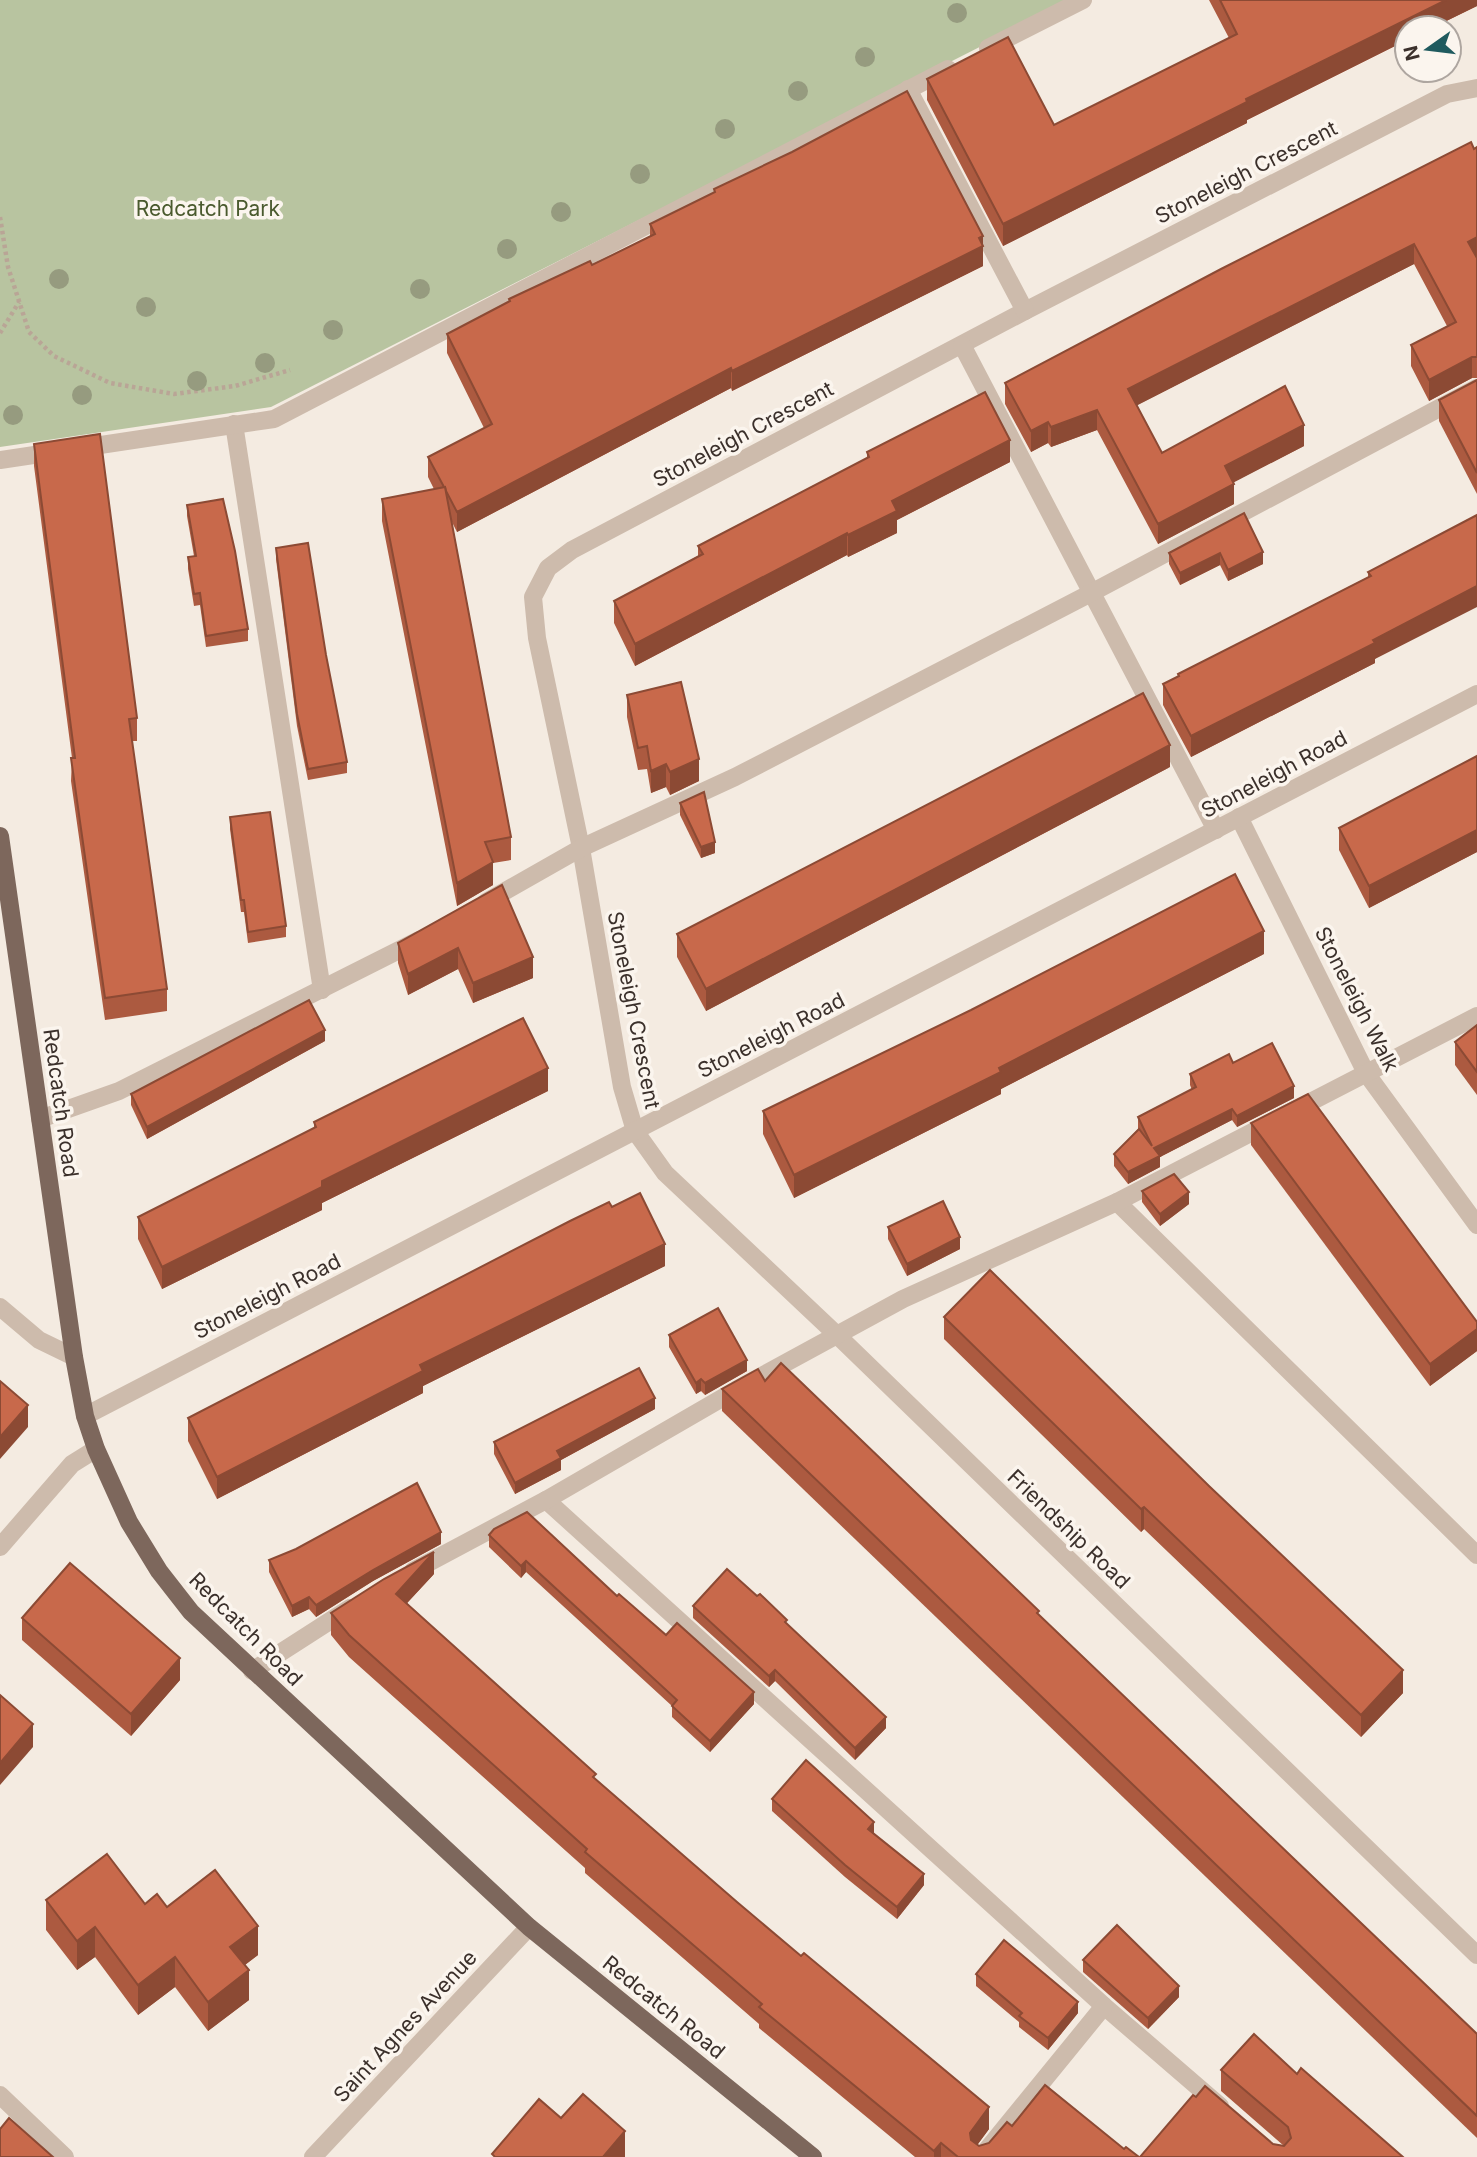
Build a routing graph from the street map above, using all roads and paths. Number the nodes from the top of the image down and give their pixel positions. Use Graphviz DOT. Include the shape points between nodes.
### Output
graph roads {
  1 [pos="1083,0"];
  2 [pos="908,89"];
  3 [pos="1477,89"];
  4 [pos="0,217"];
  5 [pos="19,302"];
  6 [pos="1025,311"];
  7 [pos="0,333"];
  8 [pos="962,345"];
  9 [pos="293,369"];
  10 [pos="1477,388"];
  11 [pos="234,424"];
  12 [pos="0,460"];
  13 [pos="1091,593"];
  14 [pos="1477,695"];
  15 [pos="1239,817"];
  16 [pos="1216,831"];
  17 [pos="0,836"];
  18 [pos="581,848"];
  19 [pos="469,912"];
  20 [pos="435,931"];
  21 [pos="322,990"];
  22 [pos="1477,1016"];
  23 [pos="1366,1073"];
  24 [pos="40,1119"];
  25 [pos="635,1131"];
  26 [pos="1117,1202"];
  27 [pos="1477,1225"];
  28 [pos="0,1307"];
  29 [pos="838,1336"];
  30 [pos="74,1357"];
  31 [pos="85,1416"];
  32 [pos="96,1449"];
  33 [pos="546,1500"];
  34 [pos="0,1547"];
  35 [pos="1477,1555"];
  36 [pos="402,1578"];
  37 [pos="367,1598"];
  38 [pos="253,1671"];
  39 [pos="529,1927"];
  40 [pos="1477,1955"];
  41 [pos="1104,2006"];
  42 [pos="0,2095"];
  43 [pos="1238,2122"];
  44 [pos="65,2157"];
  45 [pos="313,2157"];
  46 [pos="813,2157"];
  47 [pos="981,2157"];
  1 -- 2 [label="street"];
  2 -- 6 [label="street"];
  2 -- 11 [label="street" via="274,419"];
  3 -- 6 [label="street, Stoneleigh Crescent" via="1447,94"];
  4 -- 5 [label="path"];
  5 -- 7 [label="path"];
  5 -- 9 [label="path" via="29,332 54,356 110,383 174,394 235,386"];
  6 -- 8 [label="street, Stoneleigh Crescent"];
  8 -- 13 [label="street"];
  8 -- 18 [label="street, Stoneleigh Crescent" via="572,550 548,568 533,597 536,624"];
  10 -- 13 [label="street"];
  11 -- 12 [label="street"];
  11 -- 21 [label="street"];
  13 -- 16 [label="street"];
  13 -- 18 [label="street" via="735,777"];
  14 -- 15 [label="street, Stoneleigh Road"];
  15 -- 16 [label="street, Stoneleigh Road"];
  15 -- 23 [label="street, Stoneleigh Walk"];
  16 -- 25 [label="street, Stoneleigh Road"];
  17 -- 24 [label="main road, Redcatch Road"];
  18 -- 19 [label="street"];
  18 -- 25 [label="street, Stoneleigh Crescent" via="622,1087"];
  20 -- 21 [label="street"];
  21 -- 24 [label="street" via="119,1091"];
  22 -- 23 [label="street"];
  23 -- 26 [label="street"];
  23 -- 27 [label="street, Stoneleigh Walk"];
  24 -- 30 [label="main road, Redcatch Road"];
  25 -- 29 [label="street, Friendship Road" via="665,1173"];
  25 -- 31 [label="street, Stoneleigh Road"];
  26 -- 29 [label="street" via="904,1299"];
  26 -- 35 [label="street"];
  28 -- 30 [label="street" via="39,1340"];
  29 -- 33 [label="street"];
  29 -- 40 [label="street, Friendship Road"];
  30 -- 31 [label="main road, Redcatch Road"];
  31 -- 32 [label="main road, Redcatch Road"];
  32 -- 34 [label="street" via="72,1464"];
  32 -- 38 [label="main road, Redcatch Road" via="129,1522 159,1571 191,1612"];
  33 -- 36 [label="street"];
  33 -- 41 [label="street"];
  37 -- 38 [label="street"];
  38 -- 39 [label="main road, Redcatch Road"];
  39 -- 45 [label="street, Saint Agnes Avenue"];
  39 -- 46 [label="main road, Redcatch Road"];
  41 -- 43 [label="street"];
  41 -- 47 [label="street"];
  42 -- 44 [label="street"];
}
